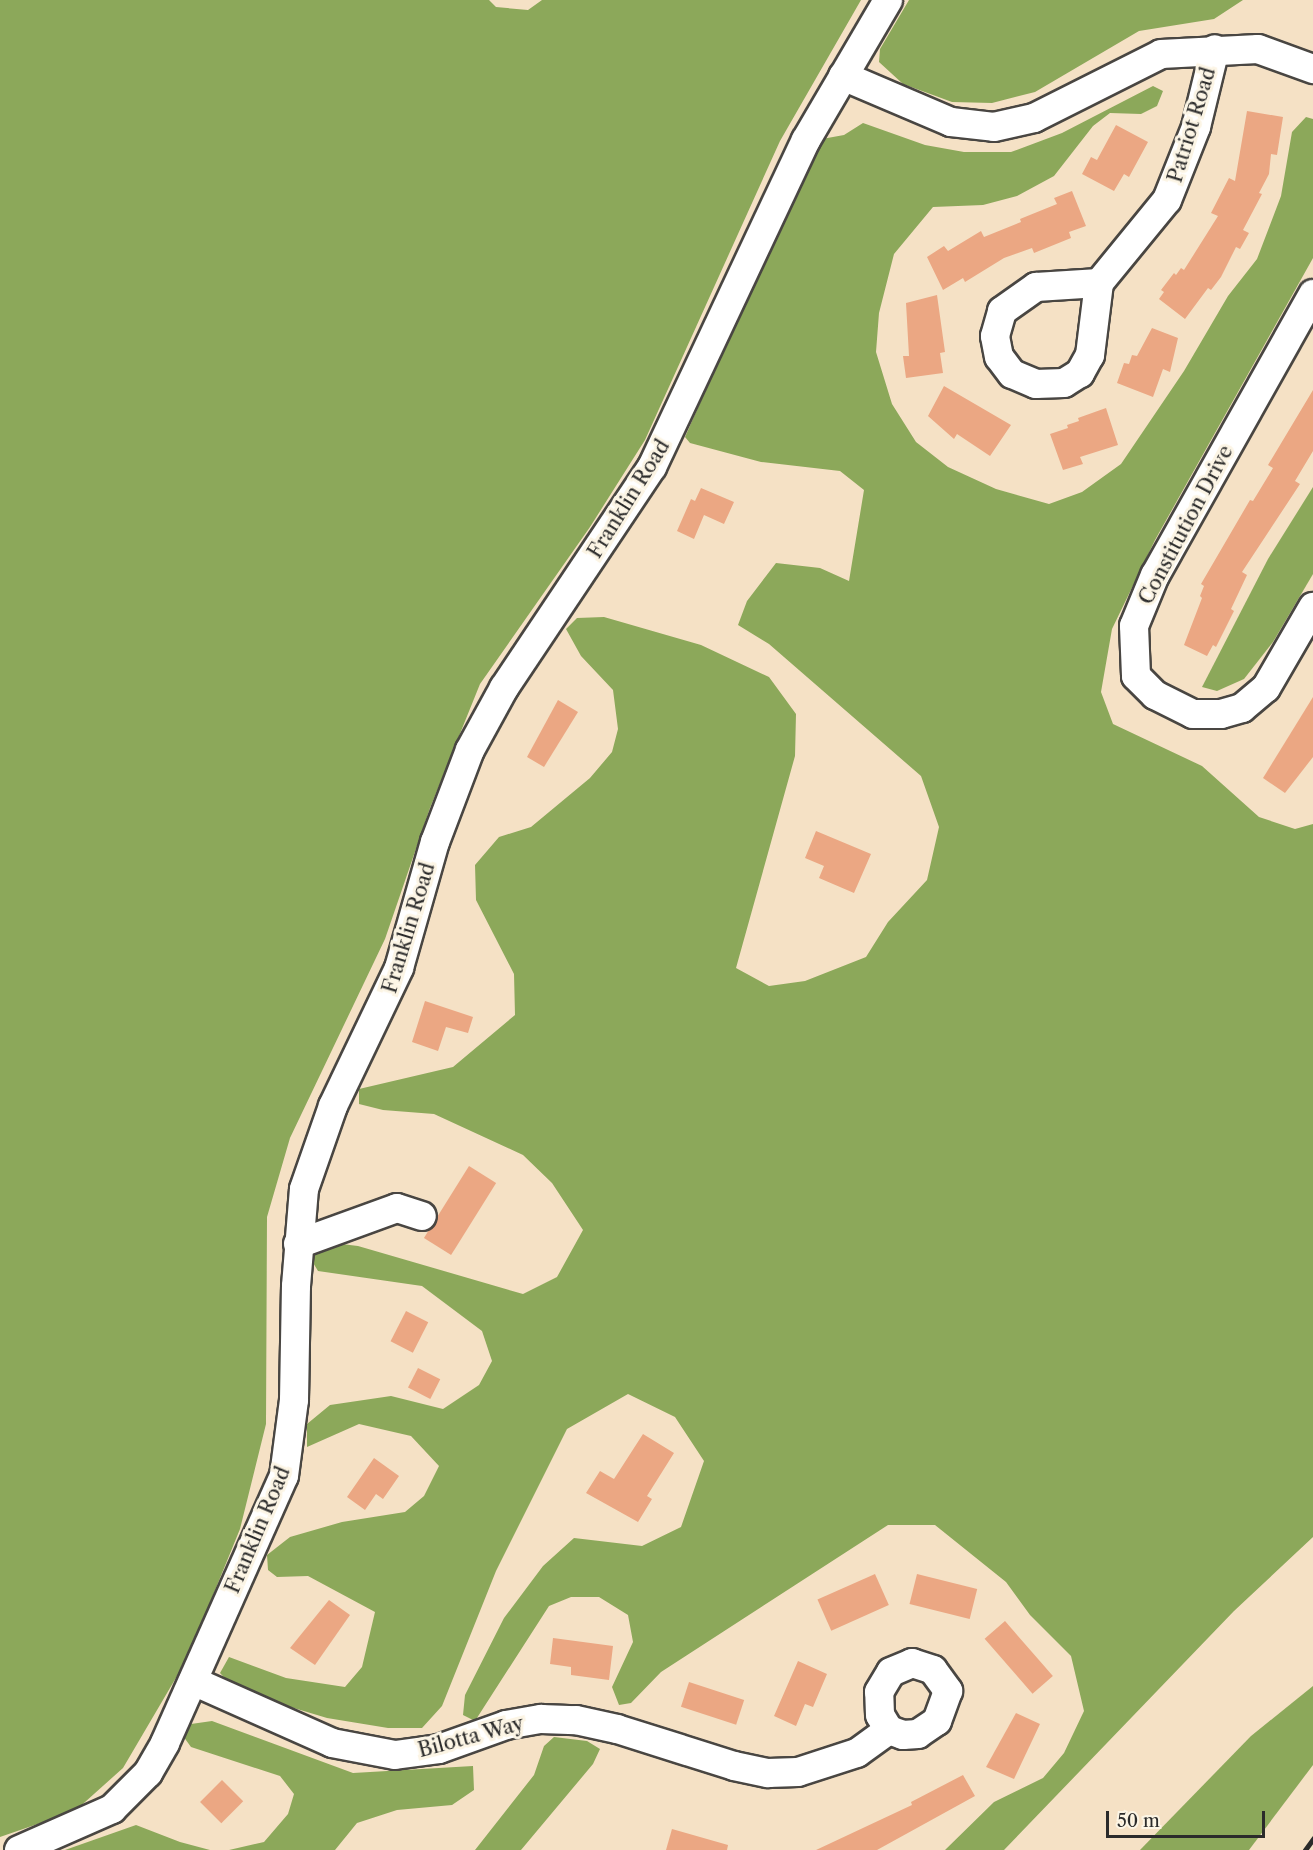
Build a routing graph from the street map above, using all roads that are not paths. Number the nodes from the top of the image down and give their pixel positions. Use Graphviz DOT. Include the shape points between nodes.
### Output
graph roads {
  1 [pos="888,0"];
  2 [pos="1215,49"];
  3 [pos="1313,69"];
  4 [pos="843,76"];
  5 [pos="1099,283"];
  6 [pos="1313,294"];
  7 [pos="1313,607"];
  8 [pos="422,1216"];
  9 [pos="298,1244"];
  10 [pos="193,1681"];
  11 [pos="889,1730"];
  12 [pos="19,1850"];
  1 -- 4 [label="street, Franklin Road"];
  2 -- 3 [label="street" via="1258,49"];
  2 -- 4 [label="street" via="1161,54 1034,118 994,127 951,122"];
  2 -- 5 [label="street, Patriot Road" via="1196,127 1177,181 1167,200"];
  4 -- 9 [label="street, Franklin Road" via="806,140 652,467 504,688 470,750 435,842 399,968 333,1106 308,1175"];
  6 -- 7 [label="street, Constitution Drive" via="1155,575 1134,626 1136,676 1155,695 1193,714 1221,714 1242,708 1266,688"];
  8 -- 9 [label="street" via="397,1208"];
  9 -- 10 [label="street, Franklin Road" via="294,1400 288,1463"];
  10 -- 11 [label="street, Bilotta Way" via="332,1743 395,1755 439,1749 506,1725 541,1719 576,1720 735,1766 768,1773 798,1772 857,1753"];
  10 -- 12 [label="street, Franklin Road" via="152,1766 132,1792 107,1812"];
}
